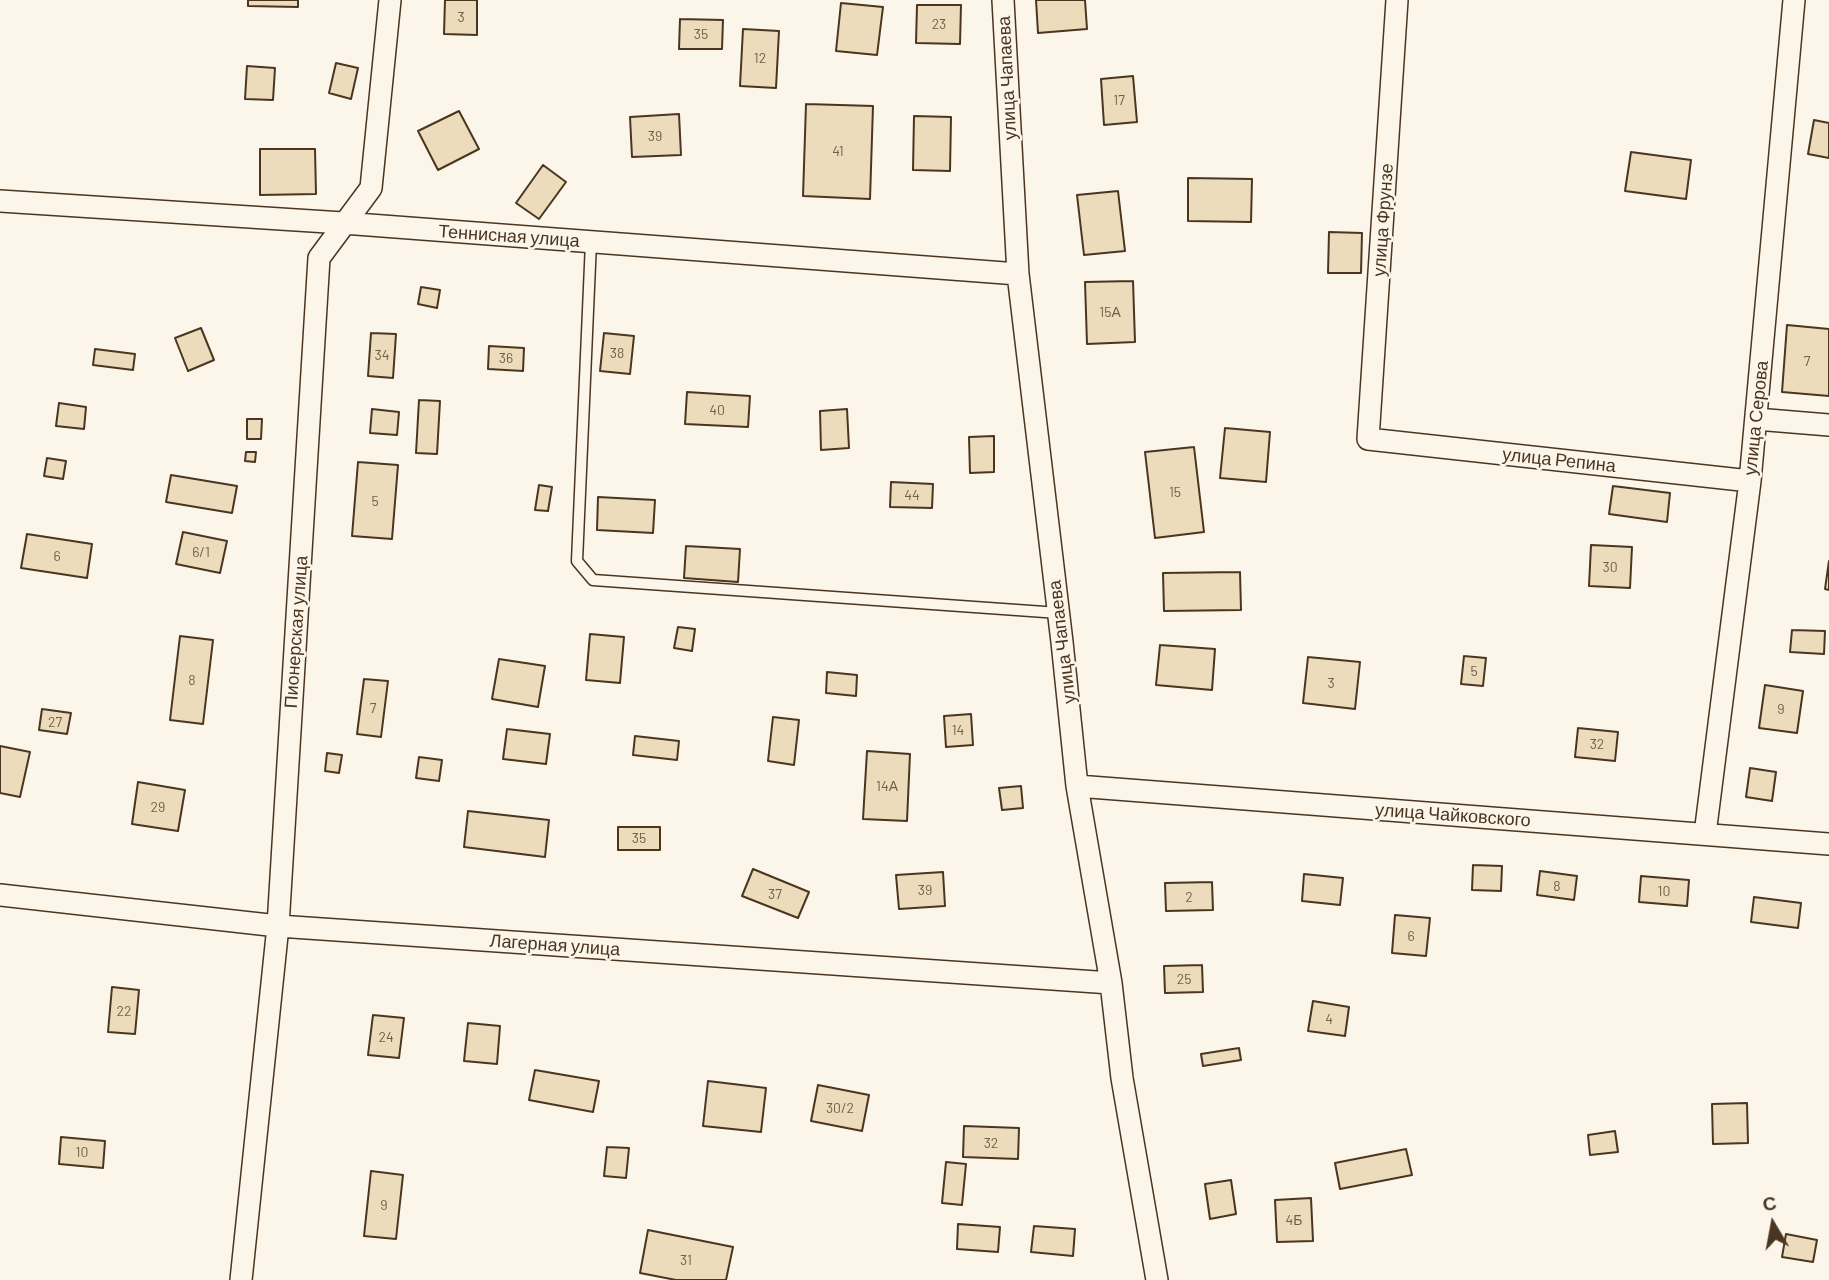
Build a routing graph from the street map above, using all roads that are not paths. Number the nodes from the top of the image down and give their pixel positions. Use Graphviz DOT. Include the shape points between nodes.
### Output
graph roads {
  1 [pos="390,0"];
  2 [pos="1003,0"];
  3 [pos="1397,0"];
  4 [pos="1794,0"];
  5 [pos="0,201"];
  6 [pos="343,223"];
  7 [pos="591,242"];
  8 [pos="1018,274"];
  9 [pos="1756,419"];
  10 [pos="1829,425"];
  11 [pos="1368,439"];
  12 [pos="1749,481"];
  13 [pos="1059,613"];
  14 [pos="1077,786"];
  15 [pos="1705,834"];
  16 [pos="1829,844"];
  17 [pos="0,895"];
  18 [pos="278,926"];
  19 [pos="1111,983"];
  20 [pos="241,1280"];
  21 [pos="1157,1280"];
  1 -- 6 [label="street, Пионерская улица" via="371,188"];
  2 -- 8 [label="street, улица Чапаева"];
  3 -- 11 [label="street, улица Фрунзе"];
  4 -- 9 [label="street, улица Серова"];
  5 -- 6 [label="street, Теннисная улица"];
  6 -- 7 [label="street, Теннисная улица"];
  6 -- 18 [label="street, Пионерская улица" via="319,258"];
  7 -- 8 [label="street, Теннисная улица"];
  7 -- 13 [label="lane" via="578,561 593,580"];
  8 -- 13 [label="street, улица Чапаева"];
  9 -- 10 [label="street"];
  9 -- 12 [label="street, улица Серова"];
  11 -- 12 [label="street, улица Репина"];
  12 -- 15 [label="street, улица Серова"];
  13 -- 14 [label="street, улица Чапаева"];
  14 -- 15 [label="street, улица Чайковского"];
  14 -- 19 [label="street, улица Чапаева"];
  15 -- 16 [label="street, улица Чайковского"];
  17 -- 18 [label="street, Лагерная улица"];
  18 -- 19 [label="street, Лагерная улица"];
  18 -- 20 [label="street, Пионерская улица"];
  19 -- 21 [label="street, улица Чапаева" via="1122,1078"];
}
